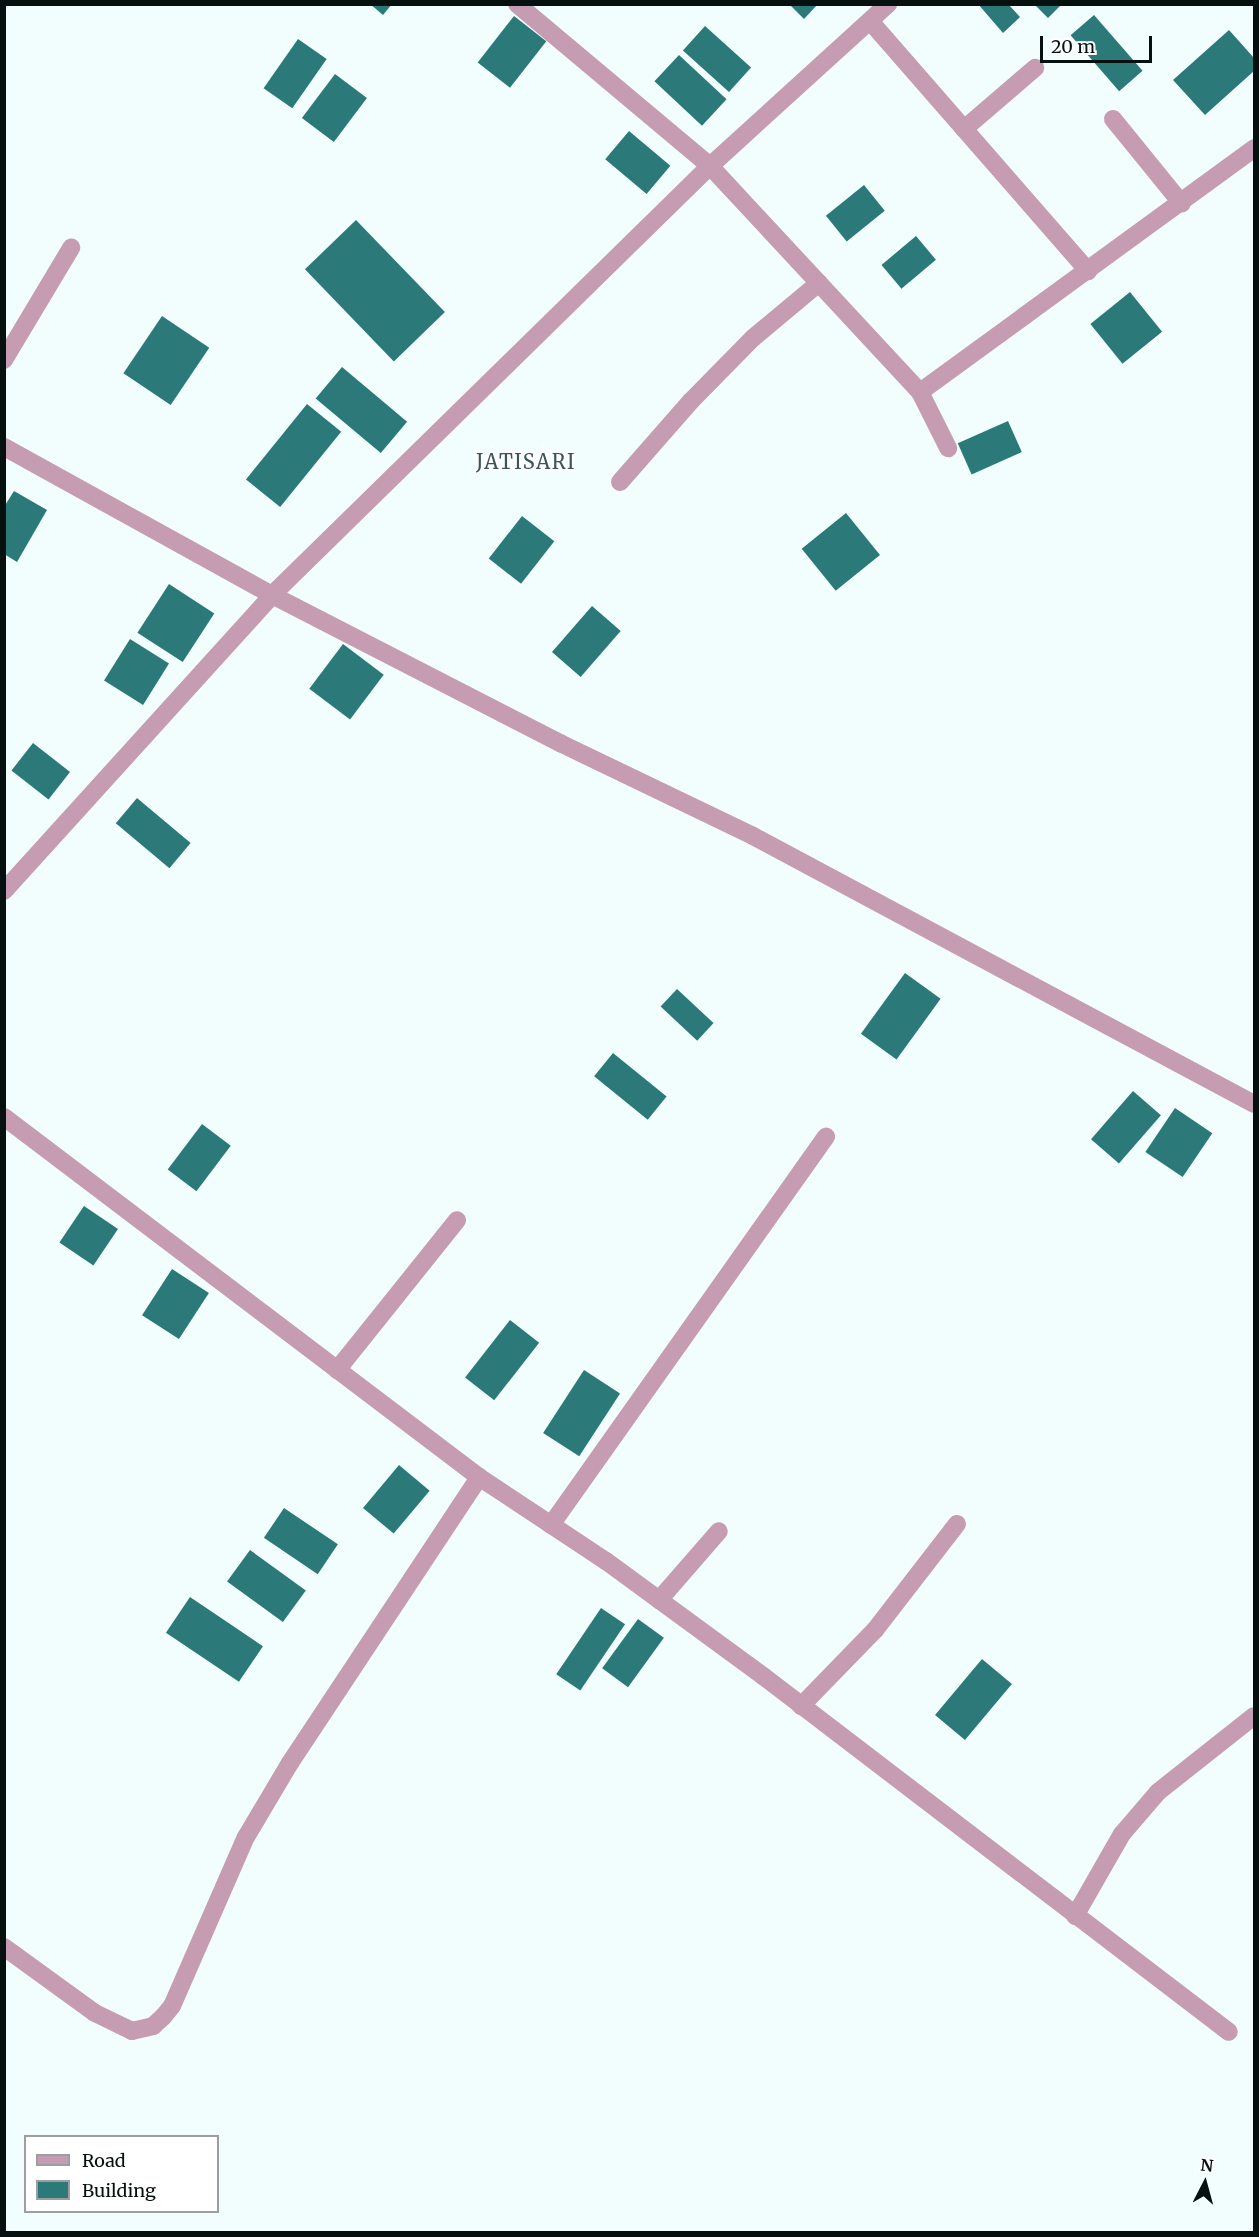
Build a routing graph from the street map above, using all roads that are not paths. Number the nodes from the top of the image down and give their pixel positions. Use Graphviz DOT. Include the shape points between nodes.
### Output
graph roads {
  1 [pos="517,4"];
  2 [pos="888,4"];
  3 [pos="870,21"];
  4 [pos="1035,68"];
  5 [pos="1113,119"];
  6 [pos="964,129"];
  7 [pos="1254,148"];
  8 [pos="710,166"];
  9 [pos="1182,204"];
  10 [pos="71,248"];
  11 [pos="1088,271"];
  12 [pos="819,282"];
  13 [pos="4,360"];
  14 [pos="920,392"];
  15 [pos="4,447"];
  16 [pos="948,448"];
  17 [pos="620,482"];
  18 [pos="272,595"];
  19 [pos="4,891"];
  20 [pos="1254,1104"];
  21 [pos="4,1117"];
  22 [pos="826,1137"];
  23 [pos="457,1220"];
  24 [pos="337,1370"];
  25 [pos="479,1477"];
  26 [pos="957,1524"];
  27 [pos="551,1525"];
  28 [pos="719,1531"];
  29 [pos="659,1600"];
  30 [pos="801,1706"];
  31 [pos="1254,1716"];
  32 [pos="1075,1916"];
  33 [pos="4,1947"];
  34 [pos="1229,2032"];
  1 -- 8 [label="street"];
  2 -- 3 [label="street"];
  3 -- 6 [label="street"];
  3 -- 8 [label="street"];
  4 -- 6 [label="street"];
  5 -- 9 [label="street"];
  6 -- 11 [label="street"];
  7 -- 9 [label="street"];
  8 -- 12 [label="street"];
  8 -- 18 [label="street"];
  9 -- 11 [label="street"];
  10 -- 13 [label="street"];
  11 -- 14 [label="street"];
  12 -- 14 [label="street"];
  12 -- 17 [label="street" via="730,362"];
  14 -- 16 [label="street"];
  15 -- 18 [label="street"];
  18 -- 19 [label="street"];
  18 -- 20 [label="street" via="561,744 753,836"];
  21 -- 24 [label="street"];
  22 -- 27 [label="street"];
  23 -- 24 [label="street"];
  24 -- 25 [label="street"];
  25 -- 27 [label="street"];
  25 -- 33 [label="street" via="246,1837 172,2006 163,2017 143,2030 121,2026 95,2013"];
  26 -- 30 [label="street" via="875,1630"];
  27 -- 29 [label="street"];
  28 -- 29 [label="street"];
  29 -- 30 [label="street"];
  30 -- 32 [label="street"];
  31 -- 32 [label="street" via="1158,1792 1122,1834"];
  32 -- 34 [label="street"];
}
